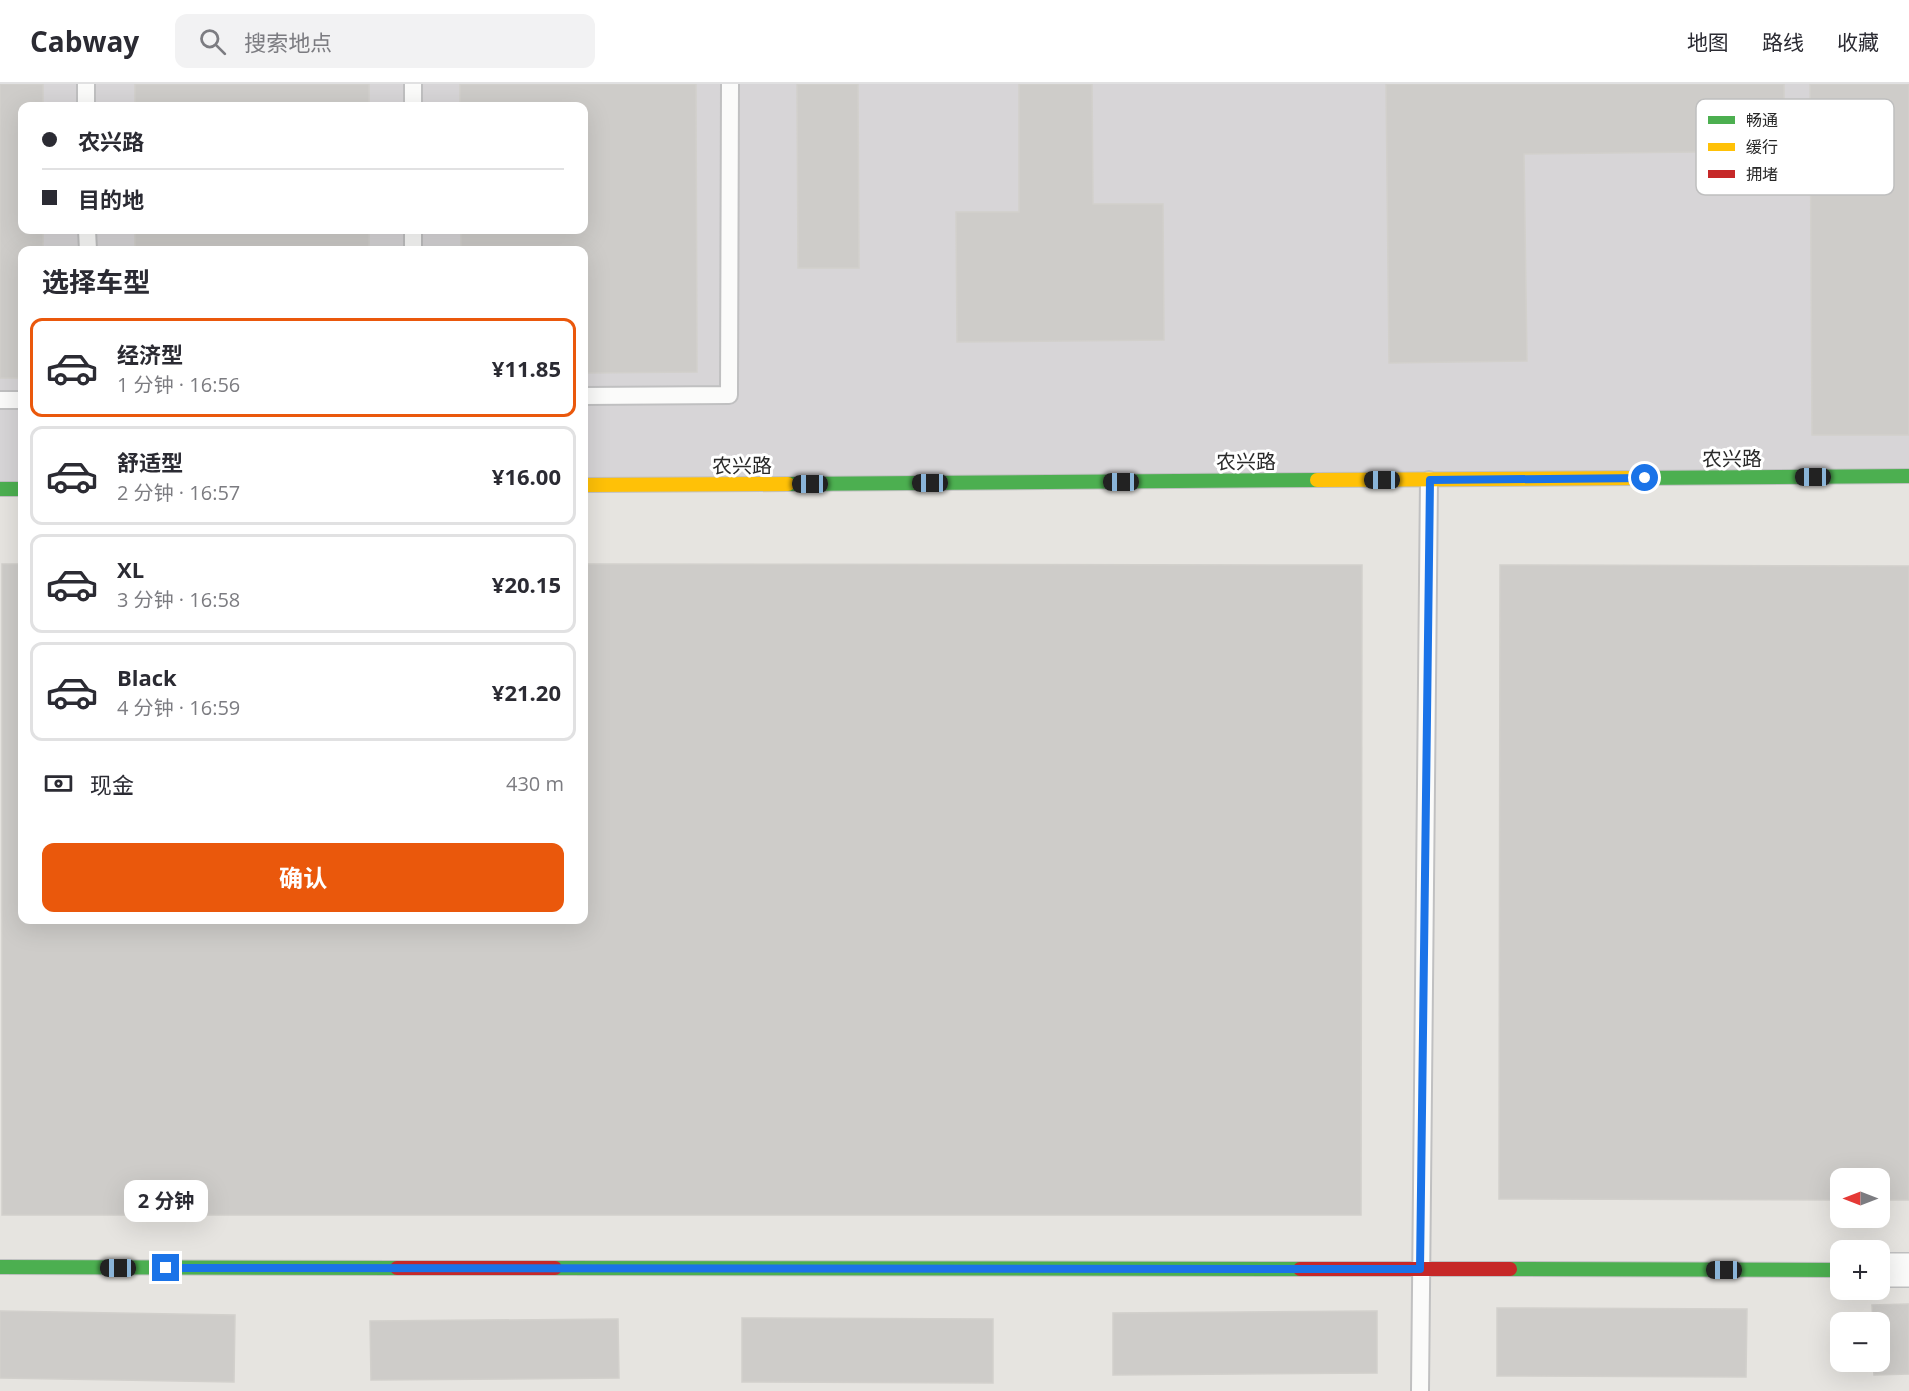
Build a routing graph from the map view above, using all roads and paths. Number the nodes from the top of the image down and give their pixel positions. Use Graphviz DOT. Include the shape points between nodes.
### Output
graph roads {
  1 [pos="86,84"];
  2 [pos="413,84"];
  3 [pos="730,84"];
  4 [pos="86,102"];
  5 [pos="413,102"];
  6 [pos="588,396"];
  7 [pos="0,400"];
  8 [pos="18,400"];
  9 [pos="1909,477"];
  10 [pos="1430,480"];
  11 [pos="588,485"];
  12 [pos="0,489"];
  13 [pos="18,489"];
  14 [pos="0,1267"];
  15 [pos="1420,1269"];
  16 [pos="1830,1270"];
  17 [pos="1890,1270"];
  18 [pos="1909,1270"];
  19 [pos="1420,1391"];
  1 -- 4 [label="lane"];
  2 -- 5 [label="lane"];
  3 -- 6 [label="lane" via="729,395"];
  7 -- 8 [label="lane"];
  9 -- 10 [label="street, 农兴路"];
  10 -- 11 [label="street, 农兴路"];
  10 -- 15 [label="lane"];
  12 -- 13 [label="street"];
  14 -- 15 [label="street"];
  15 -- 16 [label="street"];
  15 -- 19 [label="lane"];
  17 -- 18 [label="street"];
}
